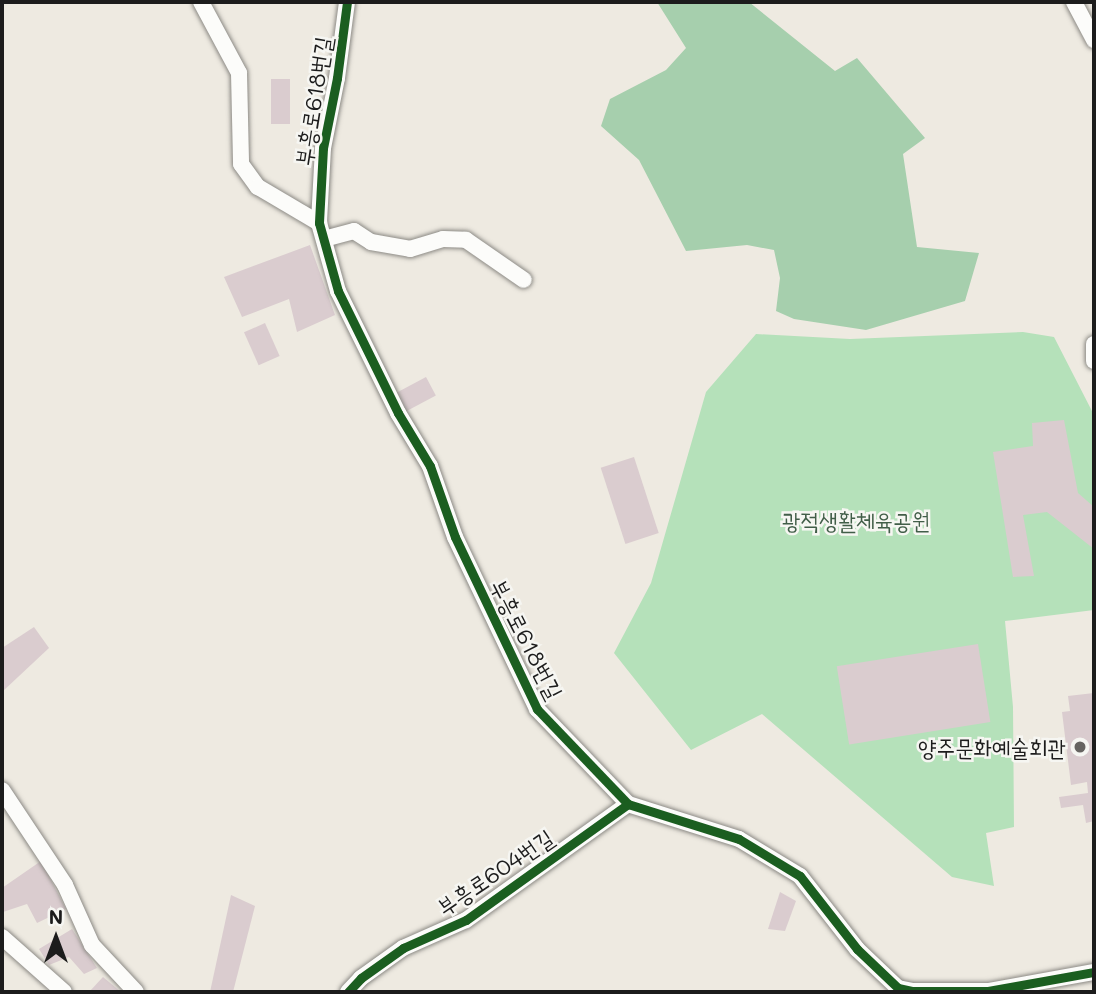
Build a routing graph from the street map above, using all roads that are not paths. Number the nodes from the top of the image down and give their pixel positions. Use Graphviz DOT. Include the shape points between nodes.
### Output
graph roads {
  1 [pos="201,2"];
  2 [pos="347,2"];
  3 [pos="1074,2"];
  4 [pos="1094,40"];
  5 [pos="319,223"];
  6 [pos="324,239"];
  7 [pos="524,280"];
  8 [pos="1094,344"];
  9 [pos="1094,361"];
  10 [pos="2,790"];
  11 [pos="628,804"];
  12 [pos="2,937"];
  13 [pos="1094,972"];
  14 [pos="897,990"];
  15 [pos="64,992"];
  16 [pos="136,992"];
  17 [pos="348,992"];
  1 -- 5 [label="street" via="239,73 241,164 258,187"];
  2 -- 5 [label="street, 부흥로618번길" via="323,148"];
  3 -- 4 [label="street"];
  5 -- 6 [label="street, 부흥로618번길"];
  6 -- 7 [label="street" via="354,231 371,242 410,249 443,239 466,240"];
  6 -- 11 [label="street, 부흥로618번길" via="338,291 398,413 430,466 456,537 537,709"];
  8 -- 9 [label="street"];
  10 -- 16 [label="street" via="65,885 92,945"];
  11 -- 14 [label="street, 부흥로618번길" via="739,839 800,876"];
  11 -- 17 [label="street, 부흥로604번길" via="466,920 403,948"];
  12 -- 15 [label="street"];
  13 -- 14 [label="street, 부흥로618번길" via="988,991"];
}
